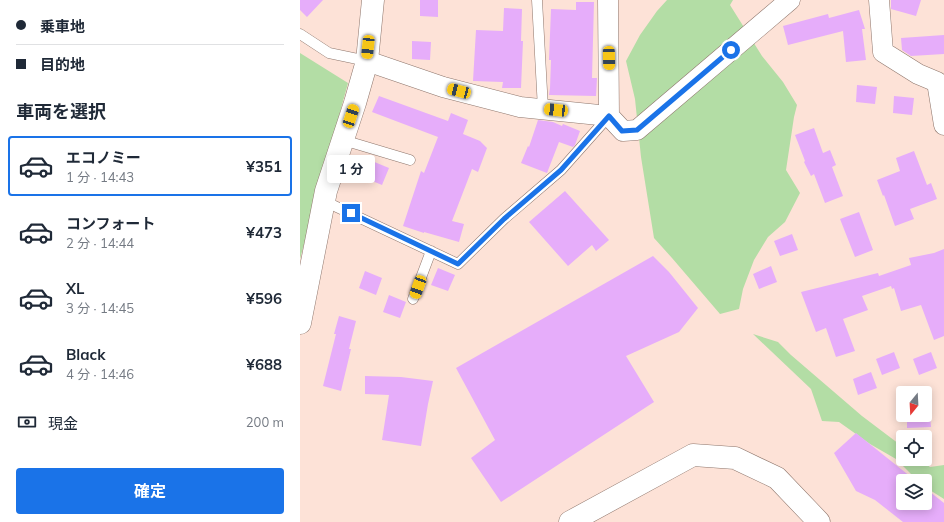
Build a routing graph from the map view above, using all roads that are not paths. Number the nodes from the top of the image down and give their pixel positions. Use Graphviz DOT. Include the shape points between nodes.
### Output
graph roads {
  1 [pos="373,0"];
  2 [pos="538,0"];
  3 [pos="608,0"];
  4 [pos="790,0"];
  5 [pos="879,0"];
  6 [pos="300,34"];
  7 [pos="367,60"];
  8 [pos="543,109"];
  9 [pos="609,116"];
  10 [pos="944,125"];
  11 [pos="343,140"];
  12 [pos="410,160"];
  13 [pos="324,201"];
  14 [pos="431,251"];
  15 [pos="413,299"];
  16 [pos="300,323"];
  17 [pos="570,522"];
  18 [pos="819,522"];
  1 -- 7 [label="street"];
  2 -- 8 [label="lane"];
  3 -- 9 [label="street"];
  4 -- 9 [label="street" via="637,130 622,131"];
  5 -- 10 [label="street" via="883,52 918,74 937,82"];
  6 -- 7 [label="lane" via="329,53"];
  7 -- 8 [label="street" via="443,87 520,107"];
  7 -- 11 [label="street"];
  8 -- 9 [label="street"];
  9 -- 14 [label="lane" via="561,170 504,219 458,264"];
  11 -- 12 [label="lane"];
  11 -- 13 [label="street"];
  13 -- 14 [label="lane"];
  13 -- 16 [label="street"];
  14 -- 15 [label="lane"];
  17 -- 18 [label="street" via="694,455 735,458 777,478"];
}
